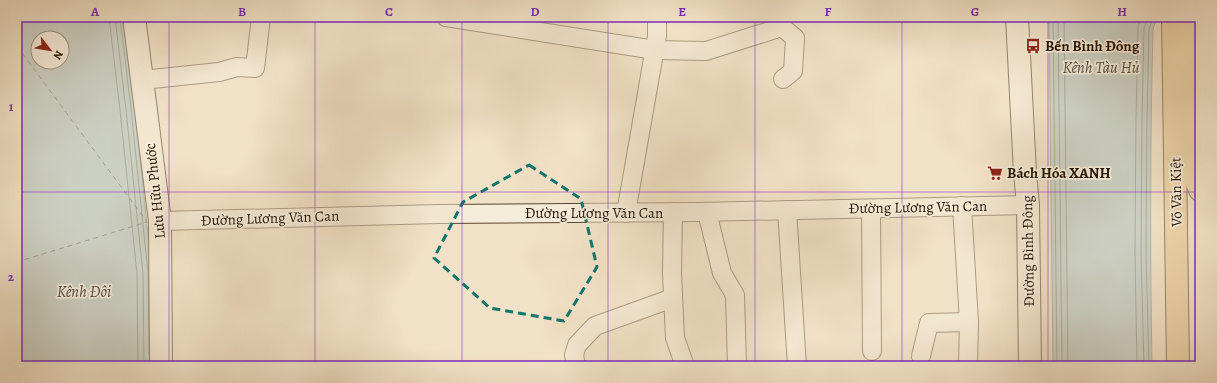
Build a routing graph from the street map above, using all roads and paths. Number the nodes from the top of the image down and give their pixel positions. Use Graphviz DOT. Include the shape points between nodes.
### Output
graph roads {
  1 [pos="134,17"];
  2 [pos="261,17"];
  3 [pos="446,17"];
  4 [pos="657,17"];
  5 [pos="1017,17"];
  6 [pos="1173,17"];
  7 [pos="1191,17"];
  8 [pos="655,50"];
  9 [pos="783,79"];
  10 [pos="142,80"];
  11 [pos="1197,181"];
  12 [pos="1028,205"];
  13 [pos="962,206"];
  14 [pos="871,209"];
  15 [pos="787,210"];
  16 [pos="626,212"];
  17 [pos="673,212"];
  18 [pos="707,212"];
  19 [pos="160,221"];
  20 [pos="673,298"];
  21 [pos="969,322"];
  22 [pos="872,351"];
  23 [pos="921,356"];
  24 [pos="161,366"];
  25 [pos="576,366"];
  26 [pos="685,366"];
  27 [pos="737,366"];
  28 [pos="797,366"];
  29 [pos="968,366"];
  30 [pos="1030,366"];
  31 [pos="1178,366"];
  32 [pos="1189,366"];
  1 -- 10 [label="street, Lưu Hữu Phước"];
  2 -- 10 [label="street" via="255,68 237,67 219,72"];
  3 -- 8 [label="street"];
  4 -- 8 [label="street" via="658,36"];
  5 -- 12 [label="street, Đường Bình Đông"];
  6 -- 31 [label="main road, Võ Văn Kiệt"];
  7 -- 11 [label="main road, Võ Văn Kiệt"];
  8 -- 9 [label="street" via="706,51 782,27 795,38 793,72"];
  8 -- 16 [label="street"];
  10 -- 19 [label="street, Lưu Hữu Phước"];
  11 -- 32 [label="main road, Võ Văn Kiệt" via="1186,190"];
  12 -- 13 [label="street, Đường Lương Văn Can"];
  12 -- 30 [label="street, Đường Bình Đông"];
  13 -- 14 [label="street, Đường Lương Văn Can"];
  13 -- 21 [label="street"];
  14 -- 15 [label="street, Đường Lương Văn Can"];
  14 -- 22 [label="street"];
  15 -- 18 [label="street, Đường Lương Văn Can"];
  15 -- 28 [label="street"];
  16 -- 17 [label="street, Đường Lương Văn Can"];
  16 -- 19 [label="street, Đường Lương Văn Can"];
  17 -- 18 [label="street, Đường Lương Văn Can"];
  17 -- 20 [label="street"];
  18 -- 27 [label="street" via="722,273 735,295"];
  19 -- 24 [label="street, Lưu Hữu Phước"];
  20 -- 25 [label="street" via="595,326 577,345 574,355"];
  20 -- 26 [label="street" via="675,338"];
  21 -- 23 [label="street" via="929,324"];
  21 -- 29 [label="street"];
}
